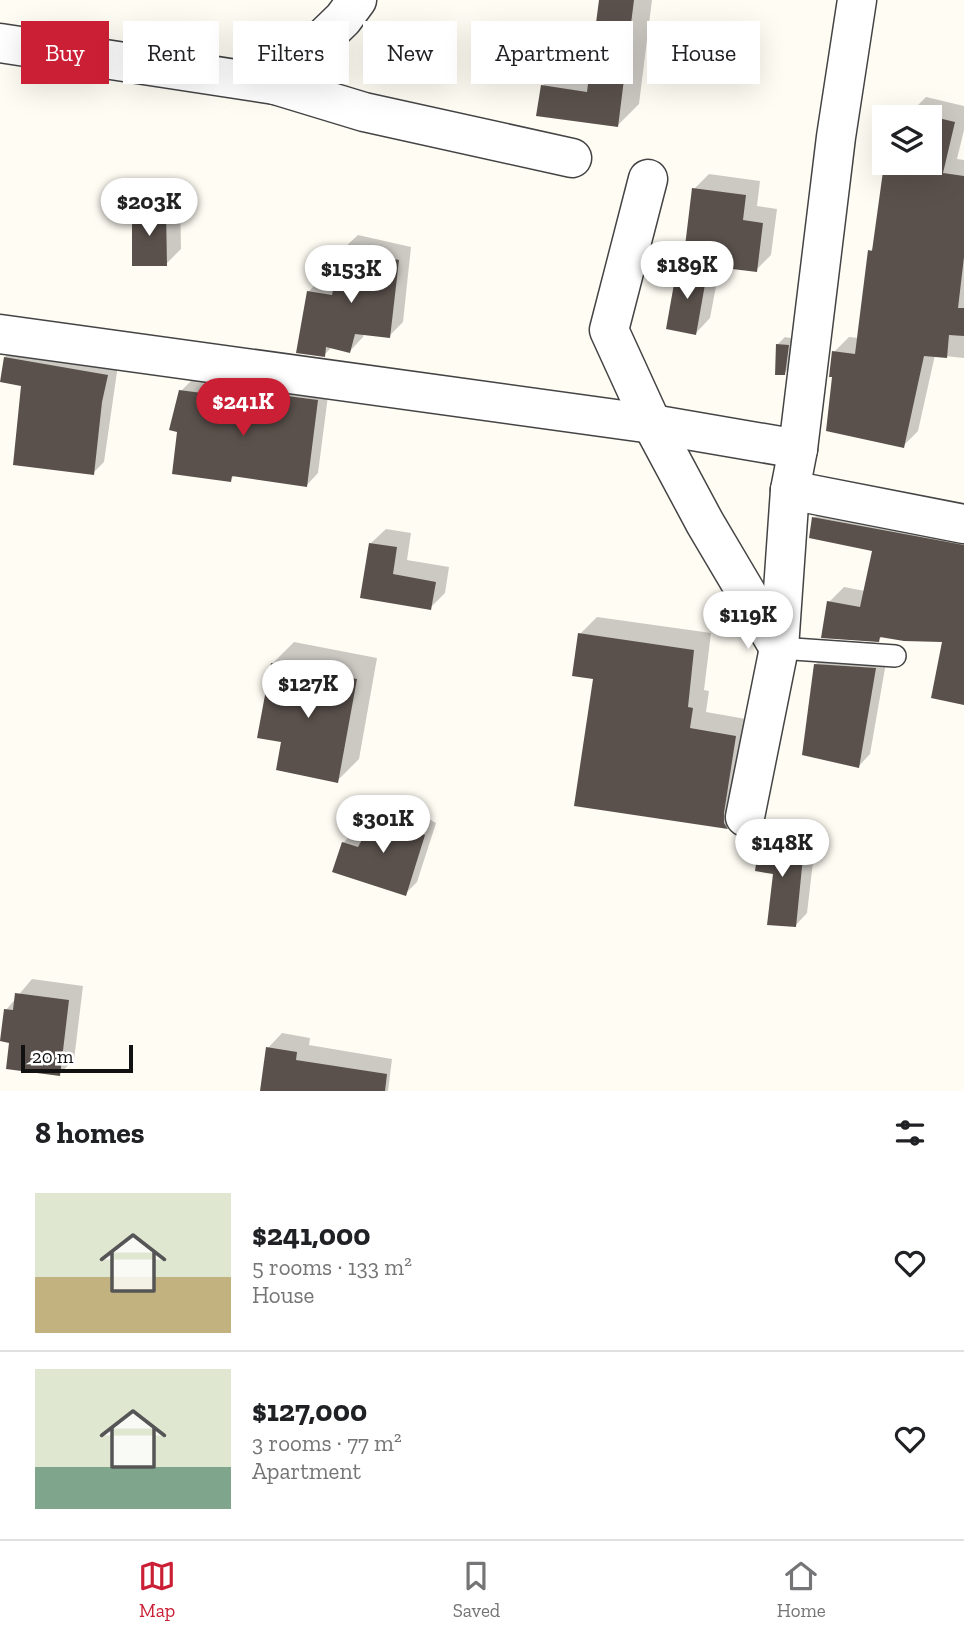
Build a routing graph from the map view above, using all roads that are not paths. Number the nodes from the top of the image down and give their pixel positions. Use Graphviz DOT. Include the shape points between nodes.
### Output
graph roads {
  1 [pos="357,0"];
  2 [pos="857,0"];
  3 [pos="1,53"];
  4 [pos="275,85"];
  5 [pos="572,158"];
  6 [pos="648,179"];
  7 [pos="0,334"];
  8 [pos="652,424"];
  9 [pos="798,449"];
  10 [pos="790,490"];
  11 [pos="964,524"];
  12 [pos="779,648"];
  13 [pos="895,656"];
  14 [pos="745,817"];
  1 -- 4 [label="street"];
  2 -- 9 [label="street"];
  3 -- 4 [label="street"];
  4 -- 5 [label="street" via="364,111"];
  6 -- 8 [label="street" via="609,330"];
  7 -- 8 [label="street"];
  8 -- 9 [label="street"];
  8 -- 12 [label="street"];
  9 -- 10 [label="street"];
  10 -- 11 [label="street"];
  10 -- 12 [label="street"];
  12 -- 13 [label="lane"];
  12 -- 14 [label="street"];
}
